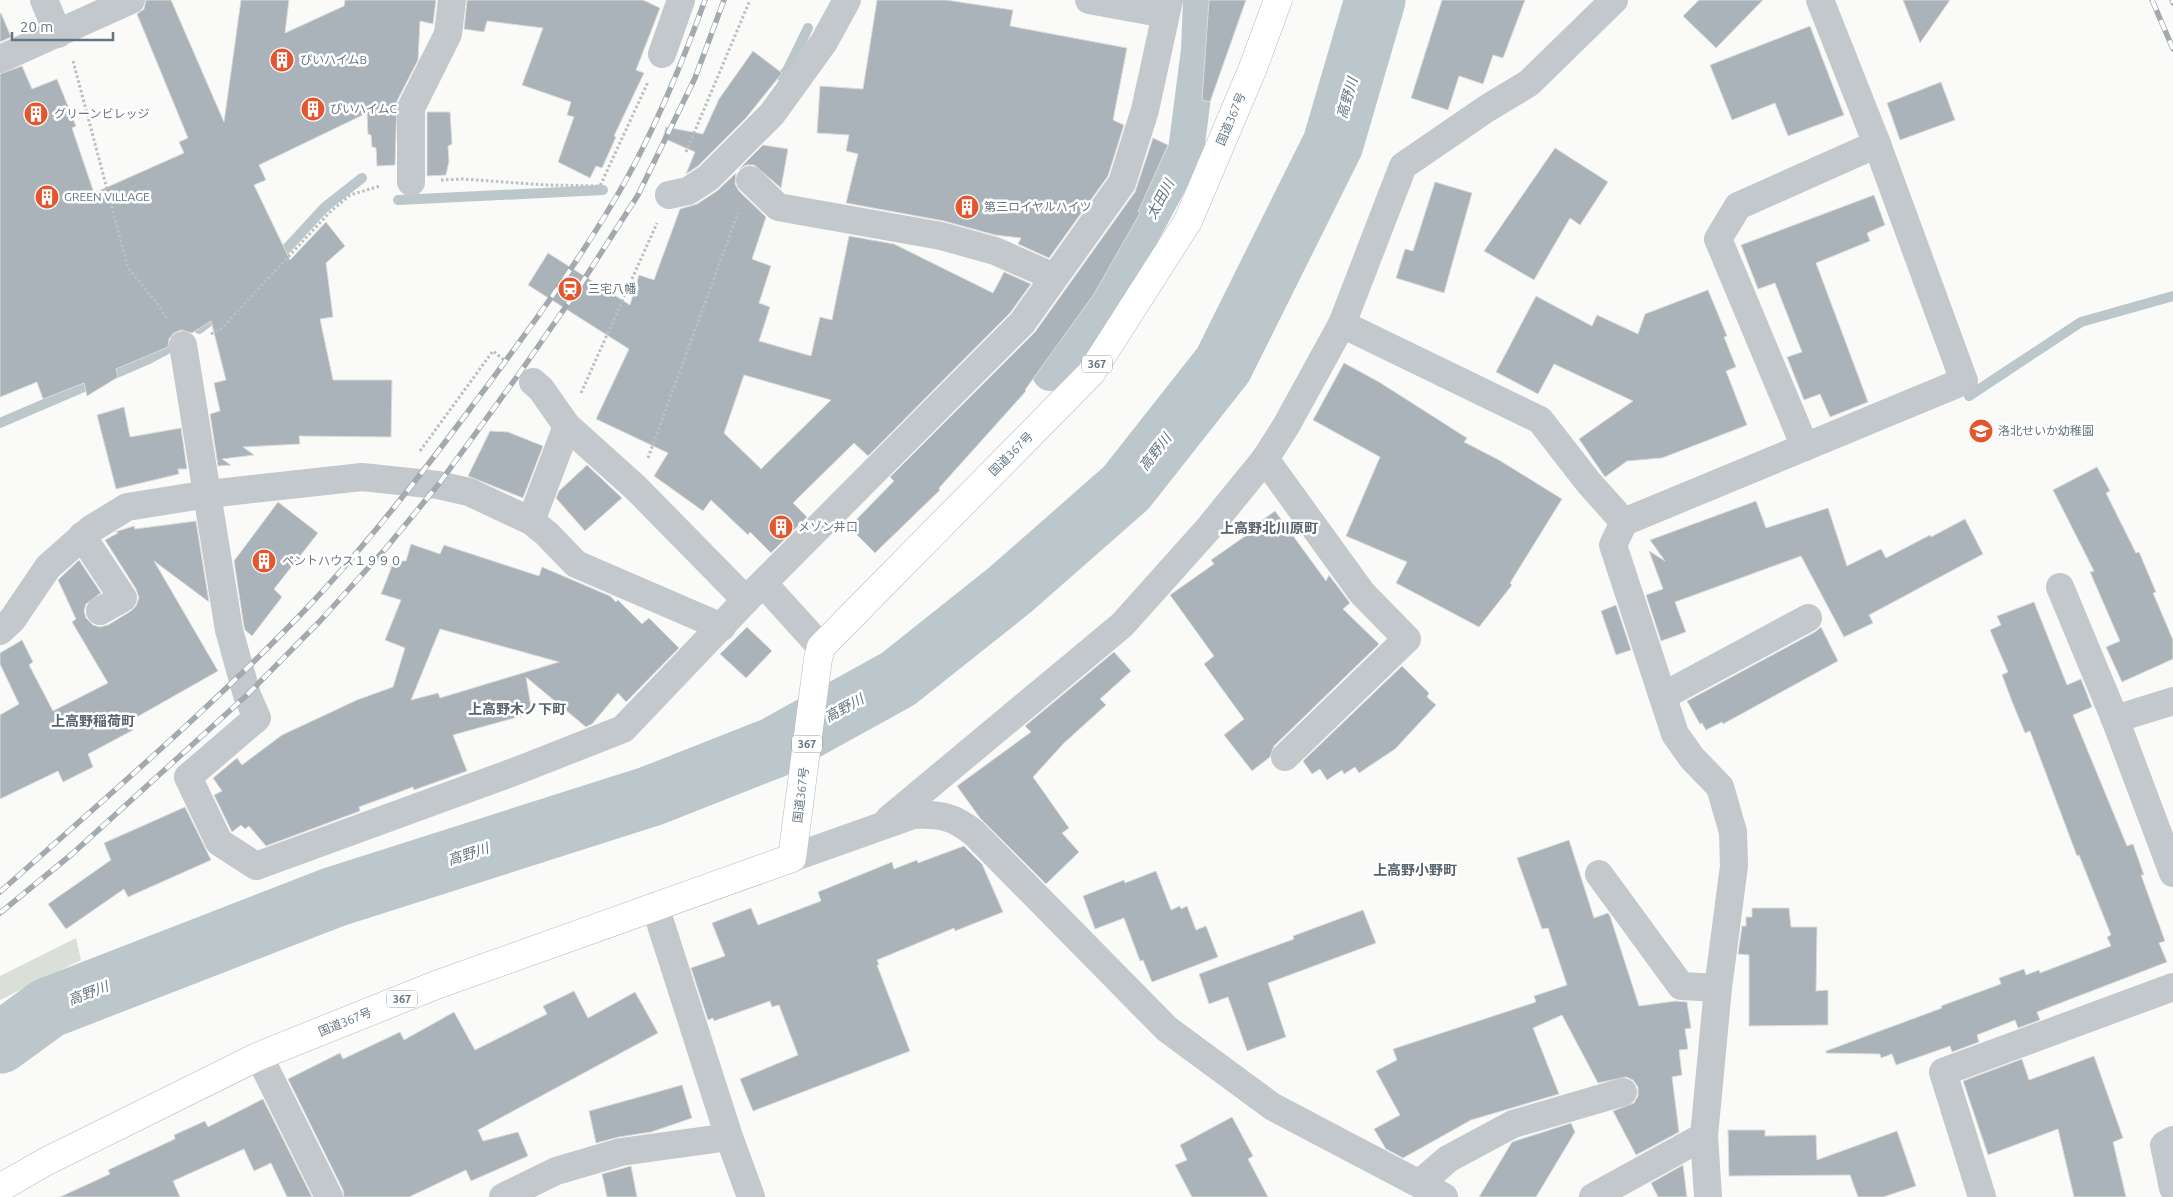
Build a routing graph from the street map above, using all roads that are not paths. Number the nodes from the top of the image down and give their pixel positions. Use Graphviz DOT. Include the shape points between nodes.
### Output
graph roads {
  1 [pos="44,0"];
  2 [pos="131,0"];
  3 [pos="452,0"];
  4 [pos="681,0"];
  5 [pos="847,0"];
  6 [pos="1089,0"];
  7 [pos="1278,0"];
  8 [pos="1614,0"];
  9 [pos="1820,0"];
  10 [pos="1167,7"];
  11 [pos="62,32"];
  12 [pos="662,54"];
  13 [pos="0,59"];
  14 [pos="1877,144"];
  15 [pos="750,180"];
  16 [pos="411,182"];
  17 [pos="669,195"];
  18 [pos="1054,277"];
  19 [pos="1342,324"];
  20 [pos="183,345"];
  21 [pos="533,382"];
  22 [pos="567,426"];
  23 [pos="1805,447"];
  24 [pos="1265,459"];
  25 [pos="208,494"];
  26 [pos="531,521"];
  27 [pos="1624,522"];
  28 [pos="82,536"];
  29 [pos="2060,588"];
  30 [pos="754,591"];
  31 [pos="100,611"];
  32 [pos="1808,618"];
  33 [pos="722,627"];
  34 [pos="0,631"];
  35 [pos="820,653"];
  36 [pos="1662,696"];
  37 [pos="2173,701"];
  38 [pos="2115,719"];
  39 [pos="1285,757"];
  40 [pos="878,828"];
  41 [pos="792,858"];
  42 [pos="2173,873"];
  43 [pos="1599,874"];
  44 [pos="655,906"];
  45 [pos="2173,987"];
  46 [pos="1718,988"];
  47 [pos="259,1056"];
  48 [pos="1624,1092"];
  49 [pos="1704,1136"];
  50 [pos="729,1138"];
  51 [pos="2173,1140"];
  52 [pos="1420,1183"];
  53 [pos="0,1188"];
  54 [pos="2173,1188"];
  55 [pos="329,1197"];
  56 [pos="503,1197"];
  57 [pos="751,1197"];
  58 [pos="1444,1197"];
  59 [pos="1593,1197"];
  60 [pos="1708,1197"];
  61 [pos="1982,1197"];
  1 -- 11 [label="street"];
  2 -- 11 [label="street"];
  3 -- 16 [label="street" via="448,34 411,108"];
  4 -- 12 [label="street"];
  5 -- 17 [label="street" via="824,42 772,114 708,178 688,191"];
  6 -- 10 [label="street"];
  7 -- 35 [label="highway, 国道367号 / 367" via="1188,221 1091,373"];
  8 -- 19 [label="street" via="1529,83 1403,166"];
  9 -- 14 [label="street"];
  10 -- 18 [label="street" via="1145,110 1122,183"];
  11 -- 13 [label="street"];
  14 -- 23 [label="street" via="1738,206 1718,239"];
  14 -- 23 [label="street" via="1964,381"];
  15 -- 18 [label="street" via="778,207 941,236 995,250"];
  18 -- 30 [label="street" via="1022,323"];
  19 -- 24 [label="street"];
  19 -- 27 [label="street" via="1540,420"];
  20 -- 25 [label="street"];
  21 -- 22 [label="street"];
  22 -- 26 [label="street"];
  22 -- 30 [label="street"];
  23 -- 27 [label="street"];
  24 -- 39 [label="street" via="1362,593 1407,639"];
  24 -- 40 [label="street" via="1208,530 1122,625"];
  25 -- 26 [label="street" via="362,477 400,480 469,492"];
  25 -- 28 [label="street" via="127,507"];
  25 -- 33 [label="street" via="229,630 247,695 257,718 188,777 219,842 256,866 622,729"];
  26 -- 33 [label="street" via="576,564"];
  27 -- 36 [label="street" via="1613,545"];
  28 -- 31 [label="street" via="122,598"];
  28 -- 34 [label="street" via="48,567 12,620"];
  29 -- 38 [label="street"];
  30 -- 33 [label="street"];
  30 -- 35 [label="street"];
  32 -- 36 [label="street"];
  35 -- 41 [label="highway, 国道367号 / 367"];
  36 -- 46 [label="street" via="1675,734 1692,758 1720,787 1733,832 1734,866"];
  37 -- 38 [label="street"];
  38 -- 42 [label="street"];
  40 -- 41 [label="street"];
  40 -- 52 [label="street" via="914,815 933,814 958,821 974,832 1167,1029 1273,1106"];
  41 -- 44 [label="highway, 国道367号 / 367"];
  43 -- 46 [label="street" via="1681,986"];
  44 -- 47 [label="highway, 国道367号 / 367" via="436,985"];
  44 -- 50 [label="street"];
  45 -- 61 [label="street" via="1943,1072"];
  46 -- 49 [label="street"];
  47 -- 53 [label="highway, 国道367号 / 367" via="45,1162"];
  47 -- 55 [label="street"];
  48 -- 52 [label="street" via="1513,1124 1448,1159"];
  49 -- 59 [label="street"];
  49 -- 60 [label="street"];
  50 -- 56 [label="street" via="621,1152 556,1171"];
  50 -- 57 [label="street"];
  51 -- 54 [label="street" via="2164,1145"];
  52 -- 58 [label="street"];
}
